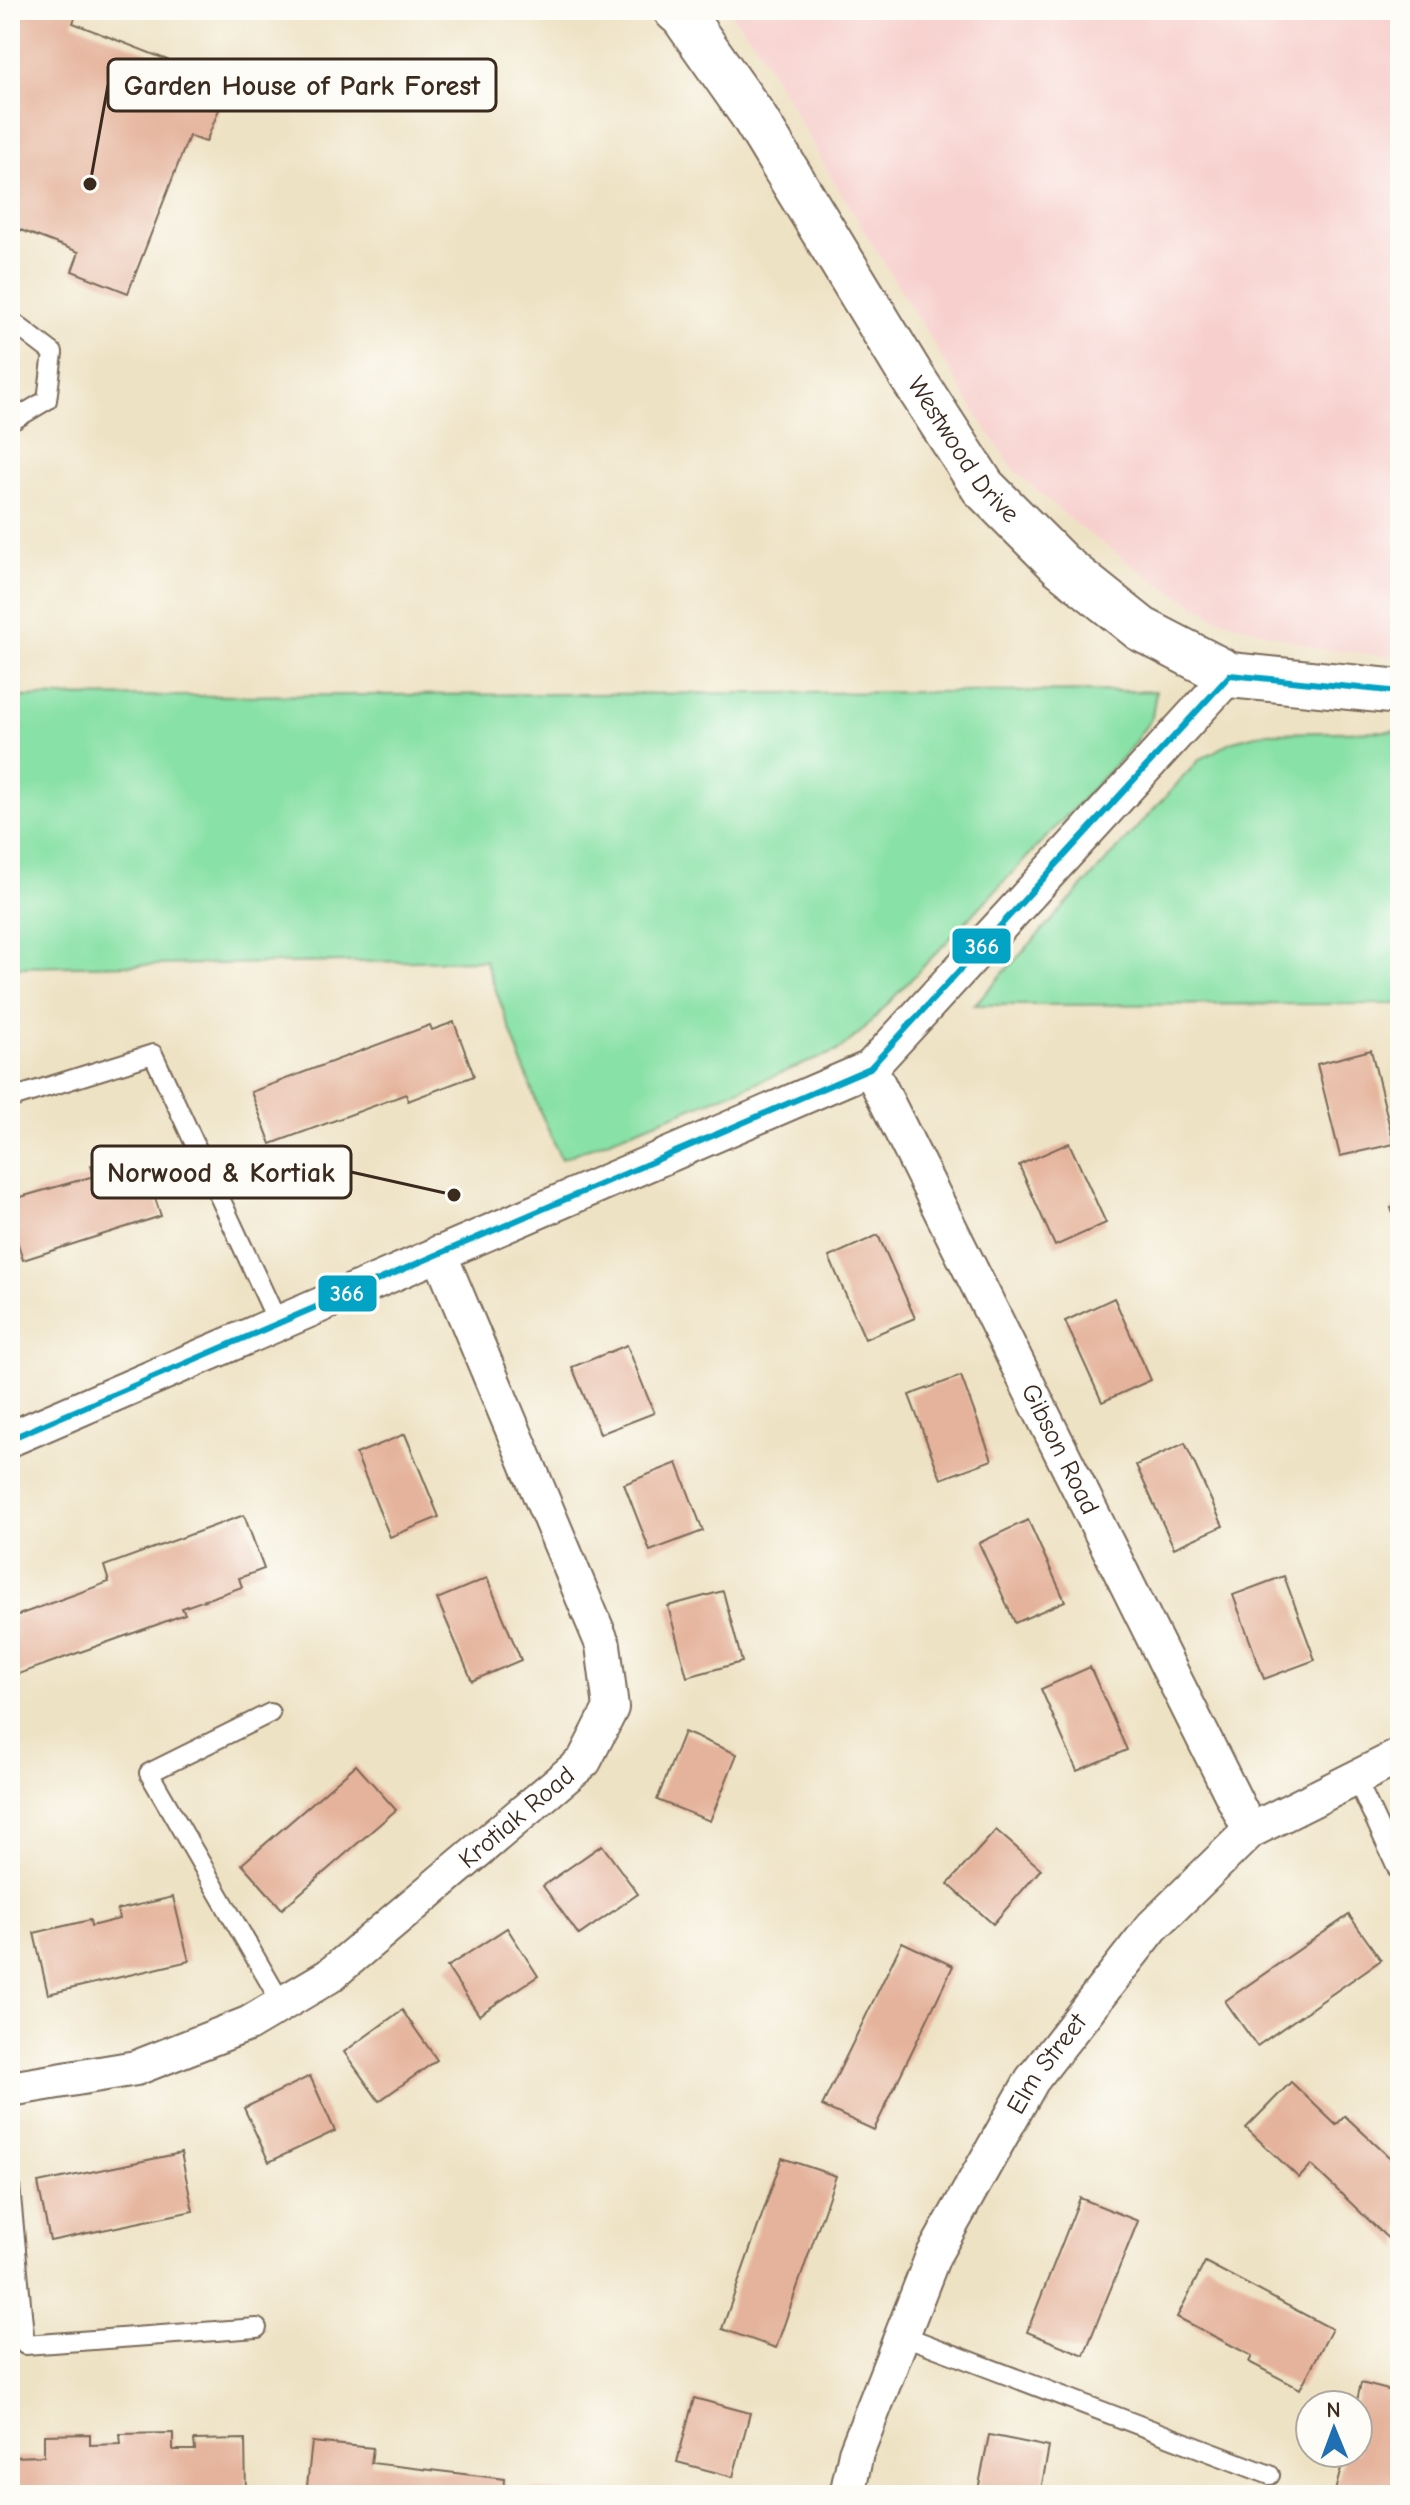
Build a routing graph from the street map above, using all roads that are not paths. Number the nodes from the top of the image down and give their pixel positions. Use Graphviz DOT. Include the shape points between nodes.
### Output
graph roads {
  1 [pos="676,10"];
  2 [pos="10,320"];
  3 [pos="10,422"];
  4 [pos="1230,675"];
  5 [pos="1400,692"];
  6 [pos="870,1068"];
  7 [pos="12,1098"];
  8 [pos="439,1253"];
  9 [pos="278,1323"];
  10 [pos="10,1439"];
  11 [pos="270,1713"];
  12 [pos="1400,1756"];
  13 [pos="1356,1778"];
  14 [pos="1250,1831"];
  15 [pos="1400,1874"];
  16 [pos="282,2004"];
  17 [pos="10,2089"];
  18 [pos="10,2186"];
  19 [pos="257,2328"];
  20 [pos="902,2335"];
  21 [pos="1270,2475"];
  22 [pos="847,2495"];
  1 -- 4 [label="street, Westwood Drive" via="752,114 983,487 1061,565 1141,629"];
  2 -- 3 [label="lane" via="53,353 47,400"];
  4 -- 5 [label="street, Westwood Drive"];
  4 -- 6 [label="street"];
  6 -- 8 [label="street"];
  6 -- 14 [label="street, Gibson Road"];
  7 -- 9 [label="lane" via="153,1054"];
  8 -- 9 [label="street"];
  8 -- 16 [label="street, Krotiak Road" via="603,1645 611,1708 584,1761 329,1976"];
  9 -- 10 [label="street"];
  11 -- 16 [label="lane" via="149,1773"];
  12 -- 13 [label="street, Elm Street"];
  13 -- 14 [label="street, Elm Street"];
  13 -- 15 [label="lane"];
  14 -- 20 [label="street, Elm Street" via="1152,1927 1032,2080 933,2256"];
  16 -- 17 [label="street, Krotiak Road" via="248,2024 136,2068"];
  18 -- 19 [label="lane" via="25,2345"];
  20 -- 21 [label="lane"];
  20 -- 22 [label="street, Elm Street" via="856,2453"];
}
